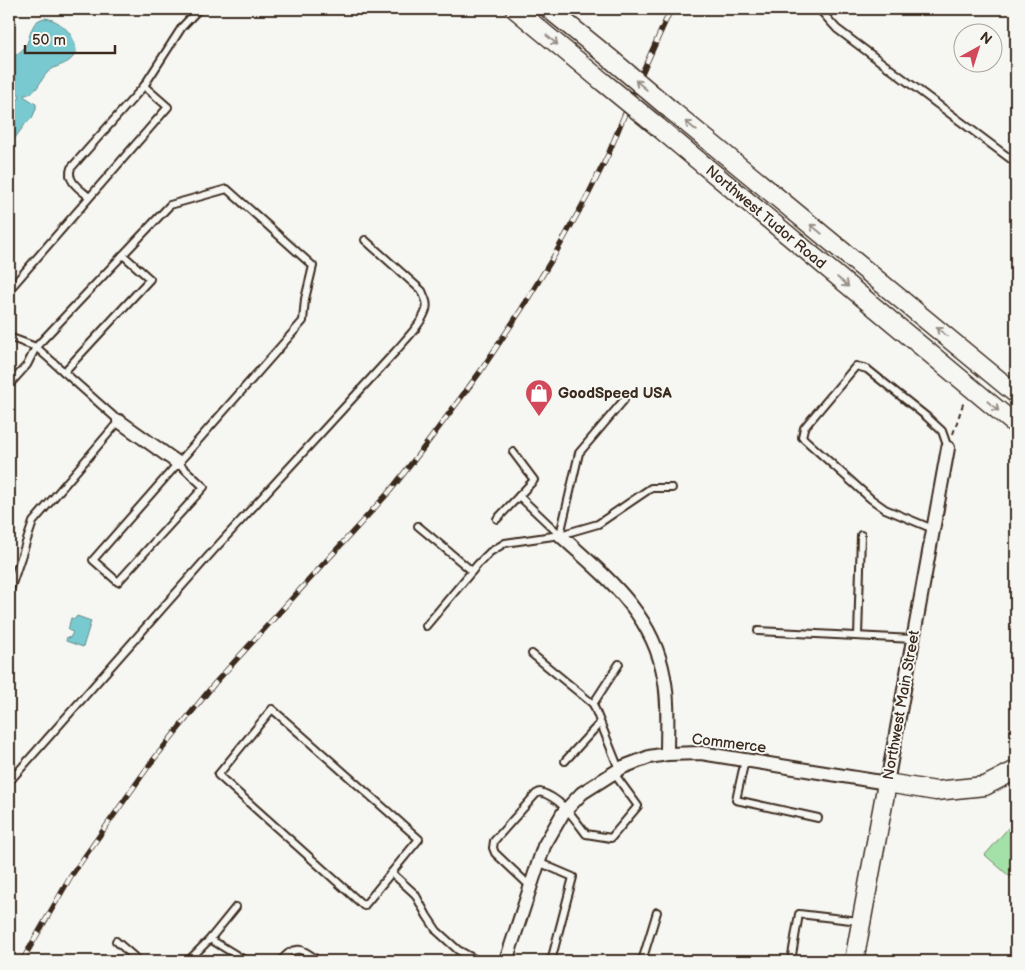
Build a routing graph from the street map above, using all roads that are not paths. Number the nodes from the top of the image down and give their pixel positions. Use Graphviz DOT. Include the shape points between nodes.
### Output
graph roads {
  1 [pos="198,9"];
  2 [pos="515,9"];
  3 [pos="549,9"];
  4 [pos="819,9"];
  5 [pos="144,86"];
  6 [pos="1016,163"];
  7 [pos="89,197"];
  8 [pos="365,240"];
  9 [pos="124,255"];
  10 [pos="9,290"];
  11 [pos="9,336"];
  12 [pos="36,347"];
  13 [pos="980,363"];
  14 [pos="64,372"];
  15 [pos="9,385"];
  16 [pos="969,386"];
  17 [pos="1016,394"];
  18 [pos="624,400"];
  19 [pos="119,421"];
  20 [pos="1016,425"];
  21 [pos="948,448"];
  22 [pos="512,452"];
  23 [pos="178,463"];
  24 [pos="672,488"];
  25 [pos="519,496"];
  26 [pos="497,519"];
  27 [pos="418,526"];
  28 [pos="933,529"];
  29 [pos="560,535"];
  30 [pos="860,535"];
  31 [pos="472,571"];
  32 [pos="9,592"];
  33 [pos="426,626"];
  34 [pos="758,631"];
  35 [pos="858,636"];
  36 [pos="913,639"];
  37 [pos="532,654"];
  38 [pos="619,664"];
  39 [pos="593,704"];
  40 [pos="600,723"];
  41 [pos="668,754"];
  42 [pos="745,760"];
  43 [pos="565,761"];
  44 [pos="1016,770"];
  45 [pos="616,771"];
  46 [pos="9,782"];
  47 [pos="887,783"];
  48 [pos="567,809"];
  49 [pos="818,818"];
  50 [pos="538,862"];
  51 [pos="392,873"];
  52 [pos="530,886"];
  53 [pos="236,907"];
  54 [pos="657,912"];
  55 [pos="860,921"];
  56 [pos="210,939"];
  57 [pos="116,941"];
  58 [pos="139,961"];
  59 [pos="188,961"];
  60 [pos="246,961"];
  61 [pos="281,961"];
  62 [pos="318,961"];
  63 [pos="478,961"];
  64 [pos="506,961"];
  65 [pos="551,961"];
  66 [pos="642,961"];
  67 [pos="791,961"];
  68 [pos="854,961"];
  1 -- 5 [label="lane" via="182,27"];
  2 -- 16 [label="street, Northwest Tudor Road, one-way, bridge"];
  13 -- 3 [label="street, Northwest Tudor Road, one-way, bridge"];
  4 -- 6 [label="lane" via="837,29"];
  5 -- 7 [label="lane" via="71,168 70,178"];
  5 -- 7 [label="lane" via="168,107"];
  7 -- 10 [label="lane"];
  8 -- 46 [label="lane" via="422,292 426,310 420,321"];
  9 -- 12 [label="lane"];
  9 -- 14 [label="lane" via="150,279"];
  9 -- 23 [label="lane" via="170,205 227,189 312,266 303,321"];
  11 -- 12 [label="lane"];
  12 -- 14 [label="lane"];
  12 -- 15 [label="lane" via="27,365"];
  13 -- 16 [label="street"];
  13 -- 17 [label="street, Northwest Tudor Road"];
  14 -- 19 [label="lane"];
  16 -- 20 [label="street, Northwest Tudor Road, one-way"];
  18 -- 29 [label="lane" via="580,453"];
  19 -- 23 [label="street"];
  19 -- 32 [label="lane" via="34,522"];
  21 -- 28 [label="street, Northwest Main Street"];
  21 -- 28 [label="lane" via="942,432 927,417 867,369 856,366 804,428 802,437 871,499"];
  22 -- 25 [label="lane" via="534,480"];
  23 -- 23 [label="lane" via="94,560 118,582 204,487"];
  24 -- 29 [label="lane" via="651,488 598,524"];
  25 -- 26 [label="lane"];
  25 -- 29 [label="lane"];
  27 -- 31 [label="lane"];
  28 -- 36 [label="street, Northwest Main Street"];
  29 -- 31 [label="lane" via="506,543 490,552"];
  29 -- 41 [label="street" via="616,586 639,614 656,644 664,676"];
  30 -- 35 [label="lane"];
  31 -- 33 [label="lane"];
  34 -- 35 [label="lane"];
  35 -- 36 [label="lane"];
  36 -- 47 [label="street, Northwest Main Street"];
  37 -- 39 [label="lane"];
  38 -- 39 [label="lane"];
  39 -- 40 [label="lane"];
  40 -- 43 [label="lane"];
  40 -- 45 [label="lane"];
  41 -- 42 [label="street, Commerce" via="701,753"];
  41 -- 45 [label="street, Commerce" via="649,757"];
  42 -- 47 [label="street, Commerce"];
  42 -- 49 [label="lane" via="736,800"];
  44 -- 47 [label="street" via="985,786 966,788 936,791"];
  45 -- 48 [label="street, Commerce" via="582,793"];
  45 -- 48 [label="lane" via="638,806 611,838 586,834"];
  47 -- 55 [label="street, Northwest Main Street"];
  48 -- 50 [label="street, Commerce"];
  48 -- 52 [label="lane" via="553,797 540,792 494,841 495,853"];
  50 -- 52 [label="street, Commerce"];
  50 -- 65 [label="lane" via="574,877"];
  51 -- 51 [label="lane" via="419,839 272,709 218,775 364,906"];
  51 -- 63 [label="lane" via="415,894 437,931 458,950"];
  52 -- 64 [label="street, Commerce"];
  53 -- 56 [label="lane"];
  54 -- 66 [label="lane"];
  55 -- 67 [label="lane" via="799,914"];
  55 -- 68 [label="street, Northwest Main Street"];
  56 -- 59 [label="lane"];
  56 -- 60 [label="lane"];
  57 -- 58 [label="lane"];
  61 -- 62 [label="lane" via="290,951 298,950 307,952"];
}
